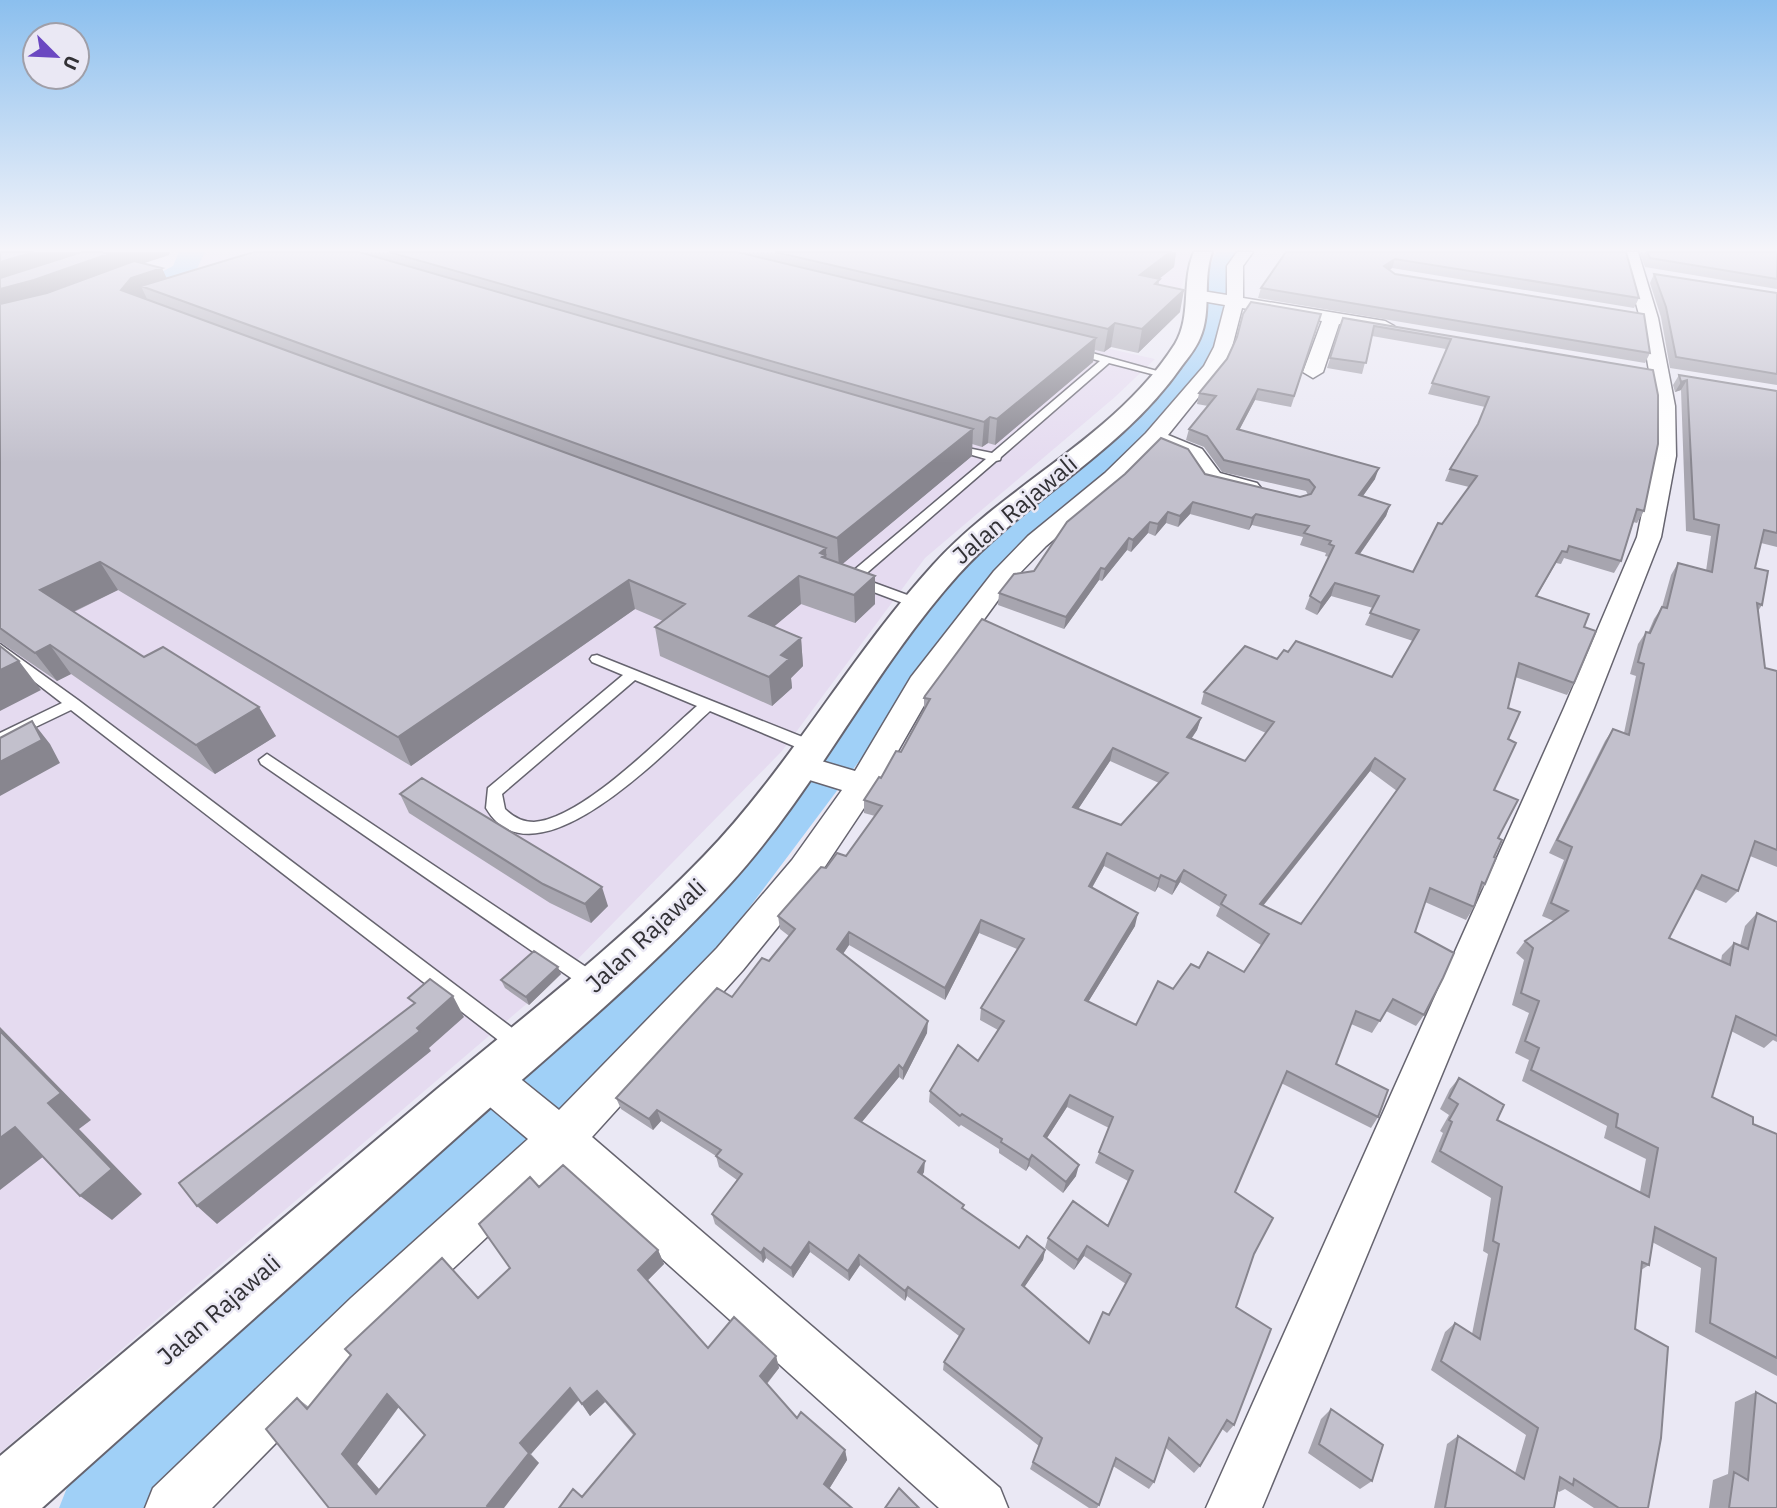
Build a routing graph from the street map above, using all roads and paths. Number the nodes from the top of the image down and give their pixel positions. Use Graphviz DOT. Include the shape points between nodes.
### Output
graph roads {
  1 [pos="1196,322"];
  2 [pos="1219,322"];
  3 [pos="1330,322"];
  4 [pos="1364,322"];
  5 [pos="1644,322"];
  6 [pos="1398,328"];
  7 [pos="1068,350"];
  8 [pos="1108,359"];
  9 [pos="1313,372"];
  10 [pos="1163,374"];
  11 [pos="1154,438"];
  12 [pos="938,441"];
  13 [pos="996,458"];
  14 [pos="1271,493"];
  15 [pos="916,603"];
  16 [pos="0,648"];
  17 [pos="597,659"];
  18 [pos="632,675"];
  19 [pos="73,703"];
  20 [pos="706,706"];
  21 [pos="0,739"];
  22 [pos="267,760"];
  23 [pos="811,762"];
  24 [pos="858,783"];
  25 [pos="596,984"];
  26 [pos="521,1049"];
  27 [pos="525,1110"];
  28 [pos="0,1500"];
  29 [pos="173,1508"];
  30 [pos="980,1508"];
  31 [pos="1234,1508"];
  1 -- 10 [label="street, Jalan Rajawali" via="1191,337"];
  2 -- 11 [label="street" via="1223,347 1212,368"];
  3 -- 9 [label="street"];
  4 -- 6 [label="street"];
  5 -- 31 [label="street" via="1663,373 1665,406 1665,456 1649,537"];
  7 -- 8 [label="lane"];
  8 -- 10 [label="lane"];
  8 -- 13 [label="lane"];
  10 -- 15 [label="street, Jalan Rajawali" via="1077,459 969,545"];
  11 -- 14 [label="street" via="1192,450 1202,458 1211,478"];
  11 -- 24 [label="street" via="1003,576 921,684"];
  12 -- 13 [label="lane"];
  13 -- 15 [label="lane" via="845,577"];
  15 -- 23 [label="street, Jalan Rajawali"];
  16 -- 19 [label="lane"];
  17 -- 18 [label="lane"];
  18 -- 20 [label="lane"];
  18 -- 20 [label="lane" via="494,792 494,808 504,820 540,827 574,814 608,791"];
  19 -- 21 [label="lane"];
  19 -- 26 [label="lane"];
  20 -- 23 [label="lane"];
  22 -- 25 [label="lane"];
  23 -- 24 [label="street"];
  23 -- 25 [label="street, Jalan Rajawali" via="692,897"];
  24 -- 27 [label="street" via="804,870 730,958"];
  25 -- 26 [label="street, Jalan Rajawali"];
  26 -- 27 [label="street, Jalan Rajawali"];
  27 -- 28 [label="street, Jalan Rajawali"];
  27 -- 29 [label="street" via="368,1315"];
  27 -- 30 [label="street"];
}
